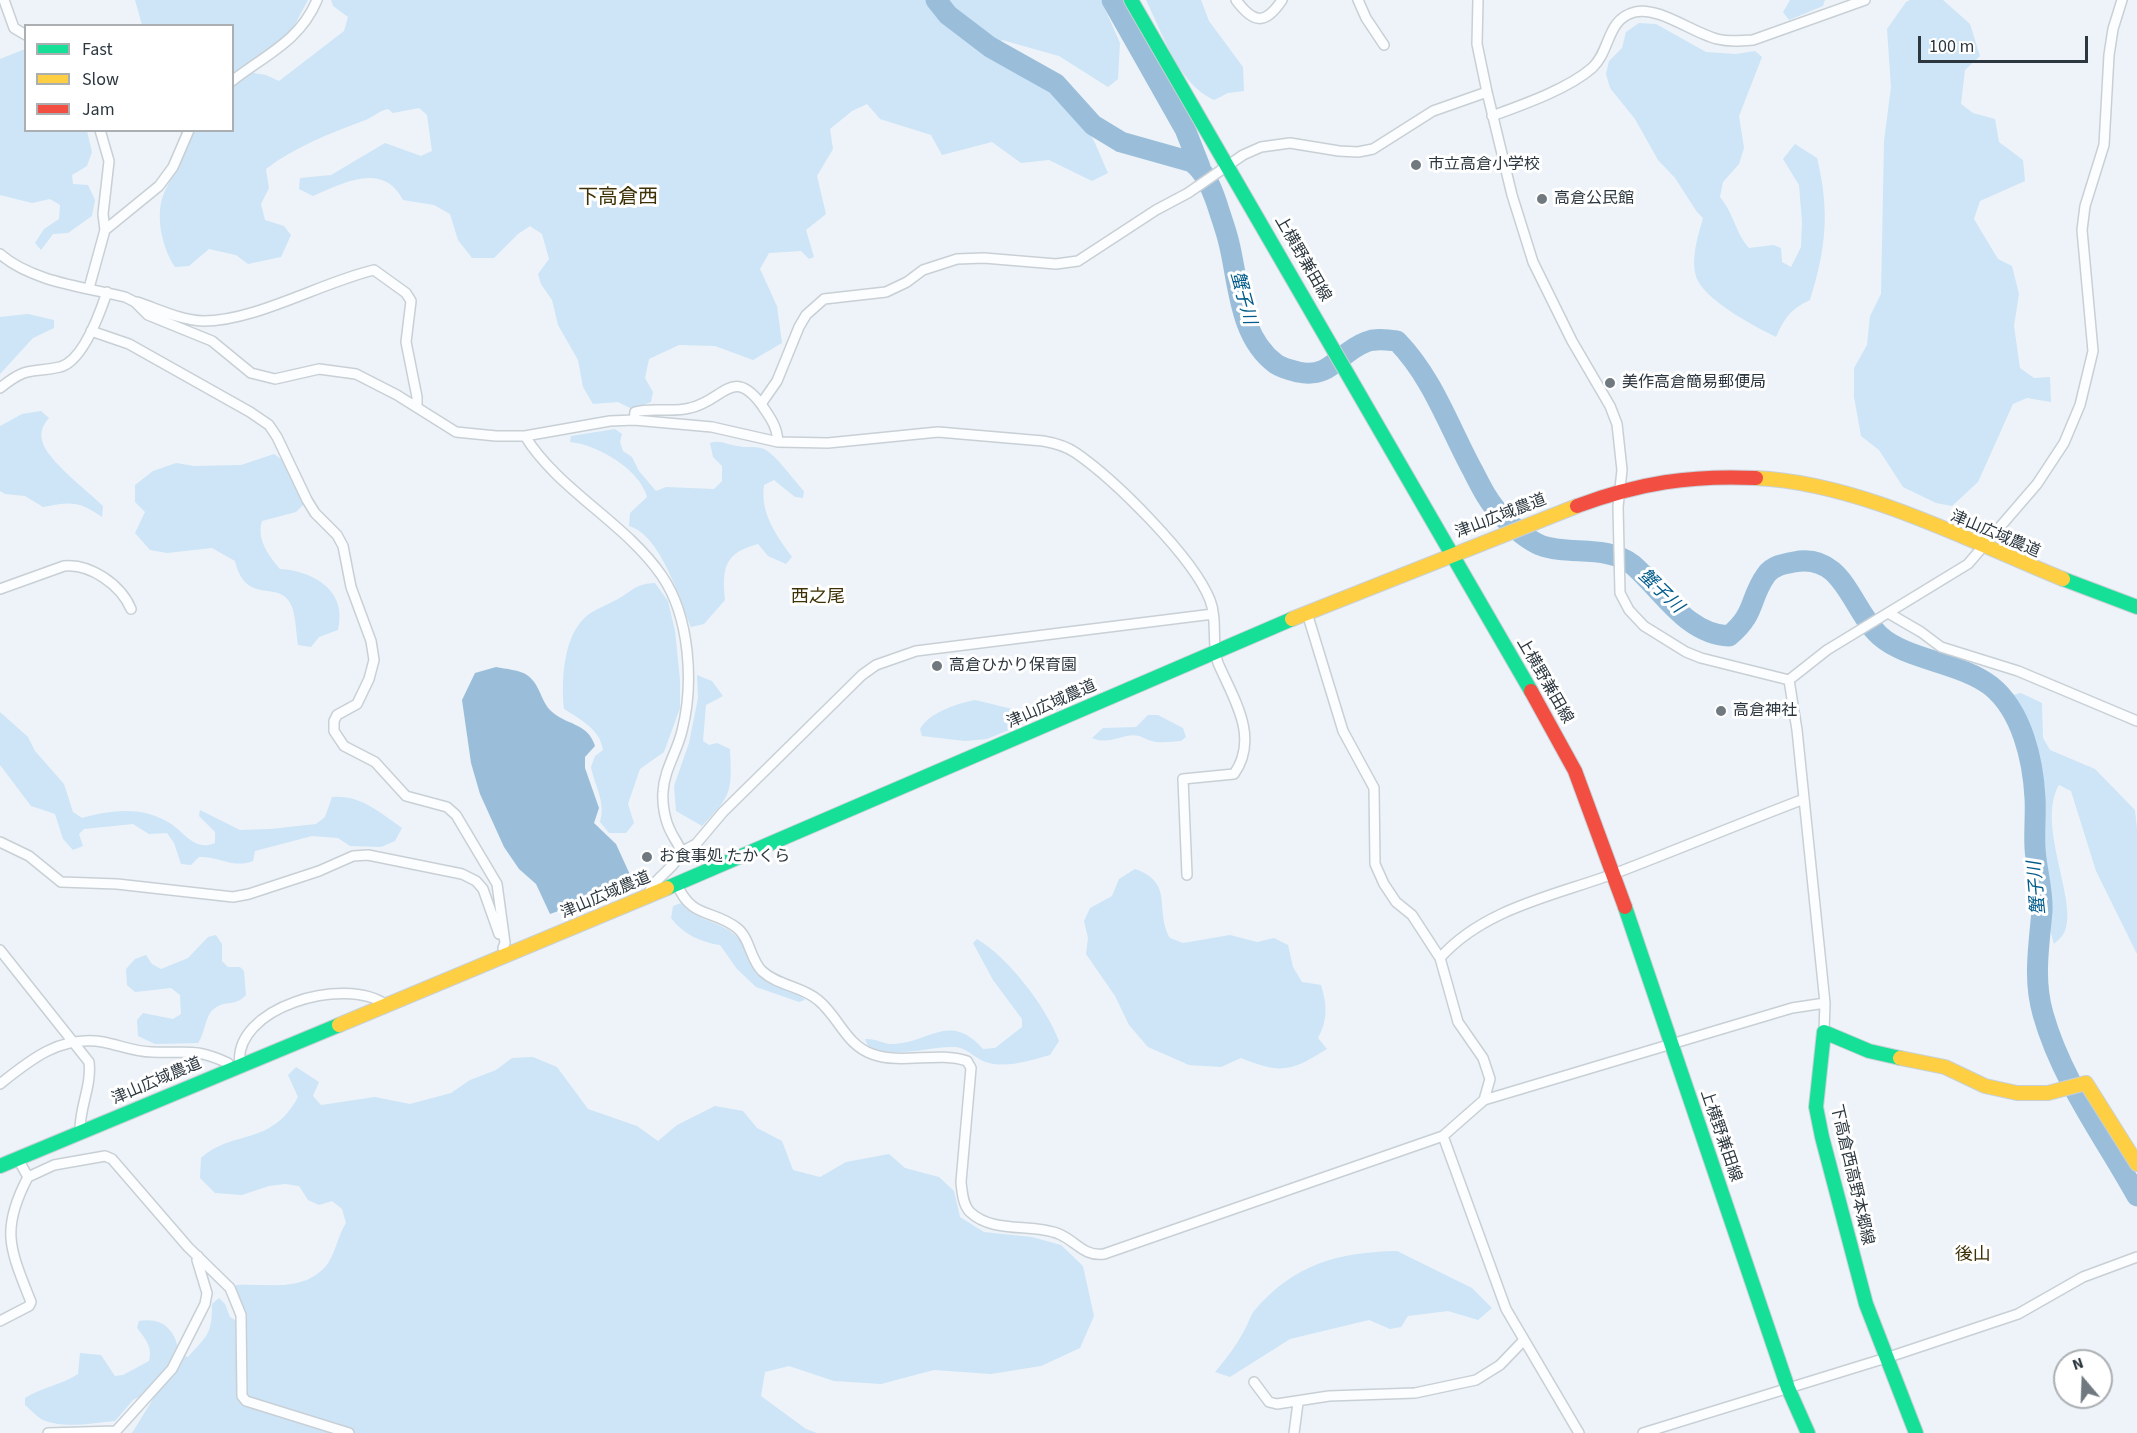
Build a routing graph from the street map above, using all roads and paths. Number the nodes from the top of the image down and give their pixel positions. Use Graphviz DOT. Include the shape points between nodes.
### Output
graph roads {
  1 [pos="4,0"];
  2 [pos="317,0"];
  3 [pos="1131,0"];
  4 [pos="1236,0"];
  5 [pos="1282,0"];
  6 [pos="1358,0"];
  7 [pos="1479,0"];
  8 [pos="1865,0"];
  9 [pos="2122,0"];
  10 [pos="24,34"];
  11 [pos="1384,45"];
  12 [pos="234,80"];
  13 [pos="1487,92"];
  14 [pos="1492,116"];
  15 [pos="101,132"];
  16 [pos="188,132"];
  17 [pos="1228,165"];
  18 [pos="105,230"];
  19 [pos="0,254"];
  20 [pos="89,288"];
  21 [pos="106,292"];
  22 [pos="135,302"];
  23 [pos="92,331"];
  24 [pos="0,388"];
  25 [pos="761,404"];
  26 [pos="417,408"];
  27 [pos="634,420"];
  28 [pos="525,436"];
  29 [pos="778,442"];
  30 [pos="1620,490"];
  31 [pos="1984,548"];
  32 [pos="1452,553"];
  33 [pos="0,589"];
  34 [pos="2137,607"];
  35 [pos="130,609"];
  36 [pos="1308,613"];
  37 [pos="1213,614"];
  38 [pos="1890,614"];
  39 [pos="1216,652"];
  40 [pos="1790,680"];
  41 [pos="2137,721"];
  42 [pos="1804,799"];
  43 [pos="0,842"];
  44 [pos="681,852"];
  45 [pos="1614,874"];
  46 [pos="1187,875"];
  47 [pos="677,884"];
  48 [pos="648,895"];
  49 [pos="0,950"];
  50 [pos="505,952"];
  51 [pos="1440,957"];
  52 [pos="1825,1003"];
  53 [pos="386,1005"];
  54 [pos="1824,1032"];
  55 [pos="74,1040"];
  56 [pos="1671,1043"];
  57 [pos="236,1067"];
  58 [pos="0,1084"];
  59 [pos="1484,1100"];
  60 [pos="80,1132"];
  61 [pos="1443,1136"];
  62 [pos="18,1159"];
  63 [pos="2137,1164"];
  64 [pos="0,1166"];
  65 [pos="28,1177"];
  66 [pos="198,1256"];
  67 [pos="2137,1257"];
  68 [pos="0,1321"];
  69 [pos="1524,1340"];
  70 [pos="1886,1358"];
  71 [pos="1254,1382"];
  72 [pos="1788,1388"];
  73 [pos="1298,1403"];
  74 [pos="48,1433"];
  75 [pos="349,1433"];
  76 [pos="1294,1433"];
  77 [pos="1579,1433"];
  78 [pos="1643,1433"];
  79 [pos="1808,1433"];
  80 [pos="1916,1433"];
  1 -- 10 [label="street" via="14,28"];
  2 -- 12 [label="street" via="311,14 280,49"];
  3 -- 17 [label="main road, 上横野兼田線"];
  4 -- 5 [label="street" via="1248,16 1259,19 1271,15"];
  6 -- 11 [label="street"];
  7 -- 13 [label="street" via="1477,45"];
  8 -- 14 [label="street" via="1737,42 1701,34 1652,12 1634,12 1616,23 1601,58 1592,68"];
  9 -- 31 [label="street" via="2109,55 2106,131 2082,230 2092,334 2089,376 2064,443 2037,484"];
  13 -- 14 [label="street"];
  13 -- 17 [label="street" via="1433,111 1373,149 1358,152 1276,144 1261,147"];
  14 -- 30 [label="street" via="1533,262 1617,424 1621,442"];
  15 -- 18 [label="street" via="109,161"];
  16 -- 18 [label="street" via="173,167 159,186"];
  17 -- 25 [label="street" via="1078,261 1056,264 957,259 932,266 886,292 824,299 806,315 777,381"];
  17 -- 32 [label="main road, 上横野兼田線"];
  18 -- 20 [label="street"];
  19 -- 20 [label="street" via="36,274"];
  20 -- 21 [label="street"];
  21 -- 22 [label="street"];
  21 -- 23 [label="street"];
  22 -- 26 [label="street" via="148,315 212,341 251,373 264,378 319,369 339,370 356,374"];
  22 -- 26 [label="street" via="205,321 293,298 374,270 411,301 406,342"];
  23 -- 24 [label="street" via="69,363 22,372"];
  23 -- 50 [label="street" via="129,344 269,425 315,513 343,546 351,587 371,641 374,660 369,680 357,704 337,715 334,721 338,739 375,762 406,796 447,807 456,815 497,884"];
  25 -- 27 [label="street" via="748,389 733,386 699,406 677,410 648,408 635,412"];
  25 -- 29 [label="street" via="777,427"];
  26 -- 28 [label="street" via="456,432"];
  27 -- 28 [label="street"];
  27 -- 29 [label="street" via="697,425"];
  28 -- 44 [label="street" via="651,561 676,601 687,690 681,734 662,793 670,831"];
  29 -- 37 [label="street" via="828,443 938,432 1059,444 1075,452 1137,506 1186,562 1211,601"];
  30 -- 31 [label="main road, 津山広域農道" via="1652,481 1701,476 1766,477 1838,491"];
  30 -- 32 [label="main road, 津山広域農道"];
  30 -- 40 [label="street" via="1618,567 1620,592 1629,610 1644,626 1701,658"];
  31 -- 34 [label="main road, 津山広域農道"];
  31 -- 38 [label="street" via="1968,564"];
  32 -- 36 [label="main road, 津山広域農道"];
  32 -- 45 [label="main road, 上横野兼田線" via="1575,771"];
  33 -- 35 [label="street" via="75,565 85,567 123,594"];
  36 -- 39 [label="main road, 津山広域農道"];
  36 -- 51 [label="street" via="1343,731 1374,788 1375,864 1396,902 1412,915"];
  37 -- 39 [label="street"];
  37 -- 44 [label="street" via="940,647 899,655 876,665 736,799 696,844"];
  38 -- 40 [label="street" via="1827,650"];
  38 -- 41 [label="street" via="1941,647 2018,670"];
  39 -- 46 [label="street" via="1244,724 1244,753 1234,774 1183,779"];
  39 -- 47 [label="main road, 津山広域農道"];
  40 -- 42 [label="street"];
  42 -- 45 [label="street"];
  42 -- 52 [label="street"];
  43 -- 50 [label="street" via="29,856 61,882 233,897 319,871 353,856 368,855 462,874 483,889"];
  44 -- 48 [label="street" via="651,885"];
  45 -- 51 [label="street" via="1507,912"];
  45 -- 56 [label="main road, 上横野兼田線"];
  47 -- 48 [label="main road, 津山広域農道"];
  47 -- 61 [label="street" via="691,906 737,928 754,961 766,974 819,1000 858,1048 875,1055 940,1056 967,1061 971,1068 961,1182 970,1212 984,1221 1060,1234 1090,1255 1104,1254"];
  48 -- 50 [label="main road, 津山広域農道"];
  49 -- 55 [label="street"];
  50 -- 53 [label="main road, 津山広域農道"];
  51 -- 59 [label="street" via="1458,1022 1487,1067 1490,1079"];
  52 -- 54 [label="street"];
  52 -- 56 [label="street" via="1791,1008"];
  53 -- 57 [label="main road, 津山広域農道"];
  53 -- 57 [label="street" via="368,995 301,998 246,1034"];
  54 -- 63 [label="main road" via="1869,1051 1945,1067 1985,1086 2017,1093 2048,1093 2086,1083"];
  54 -- 70 [label="main road, 下高倉西高野本郷線" via="1816,1107 1864,1294"];
  55 -- 57 [label="street" via="154,1053 208,1053"];
  55 -- 58 [label="street" via="45,1052"];
  55 -- 60 [label="street" via="89,1062 91,1074"];
  56 -- 59 [label="street"];
  56 -- 72 [label="main road, 上横野兼田線"];
  57 -- 60 [label="main road, 津山広域農道"];
  59 -- 61 [label="street"];
  60 -- 62 [label="main road, 津山広域農道"];
  61 -- 69 [label="street" via="1495,1283"];
  62 -- 64 [label="main road, 津山広域農道"];
  62 -- 65 [label="street"];
  65 -- 66 [label="street" via="54,1165 105,1156 112,1159"];
  65 -- 68 [label="street" via="16,1200 10,1228 17,1271 31,1302"];
  66 -- 74 [label="street" via="207,1293 205,1304 172,1369 116,1431"];
  66 -- 75 [label="street" via="225,1280 237,1302 243,1337 242,1396 246,1401"];
  67 -- 70 [label="street" via="2083,1277 2018,1314"];
  69 -- 73 [label="street" via="1500,1365 1464,1384 1401,1395 1348,1395"];
  69 -- 77 [label="street"];
  70 -- 72 [label="street"];
  70 -- 80 [label="main road, 下高倉西高野本郷線"];
  71 -- 73 [label="street" via="1269,1402"];
  72 -- 78 [label="street"];
  72 -- 79 [label="main road, 上横野兼田線"];
  73 -- 76 [label="street"];
}
